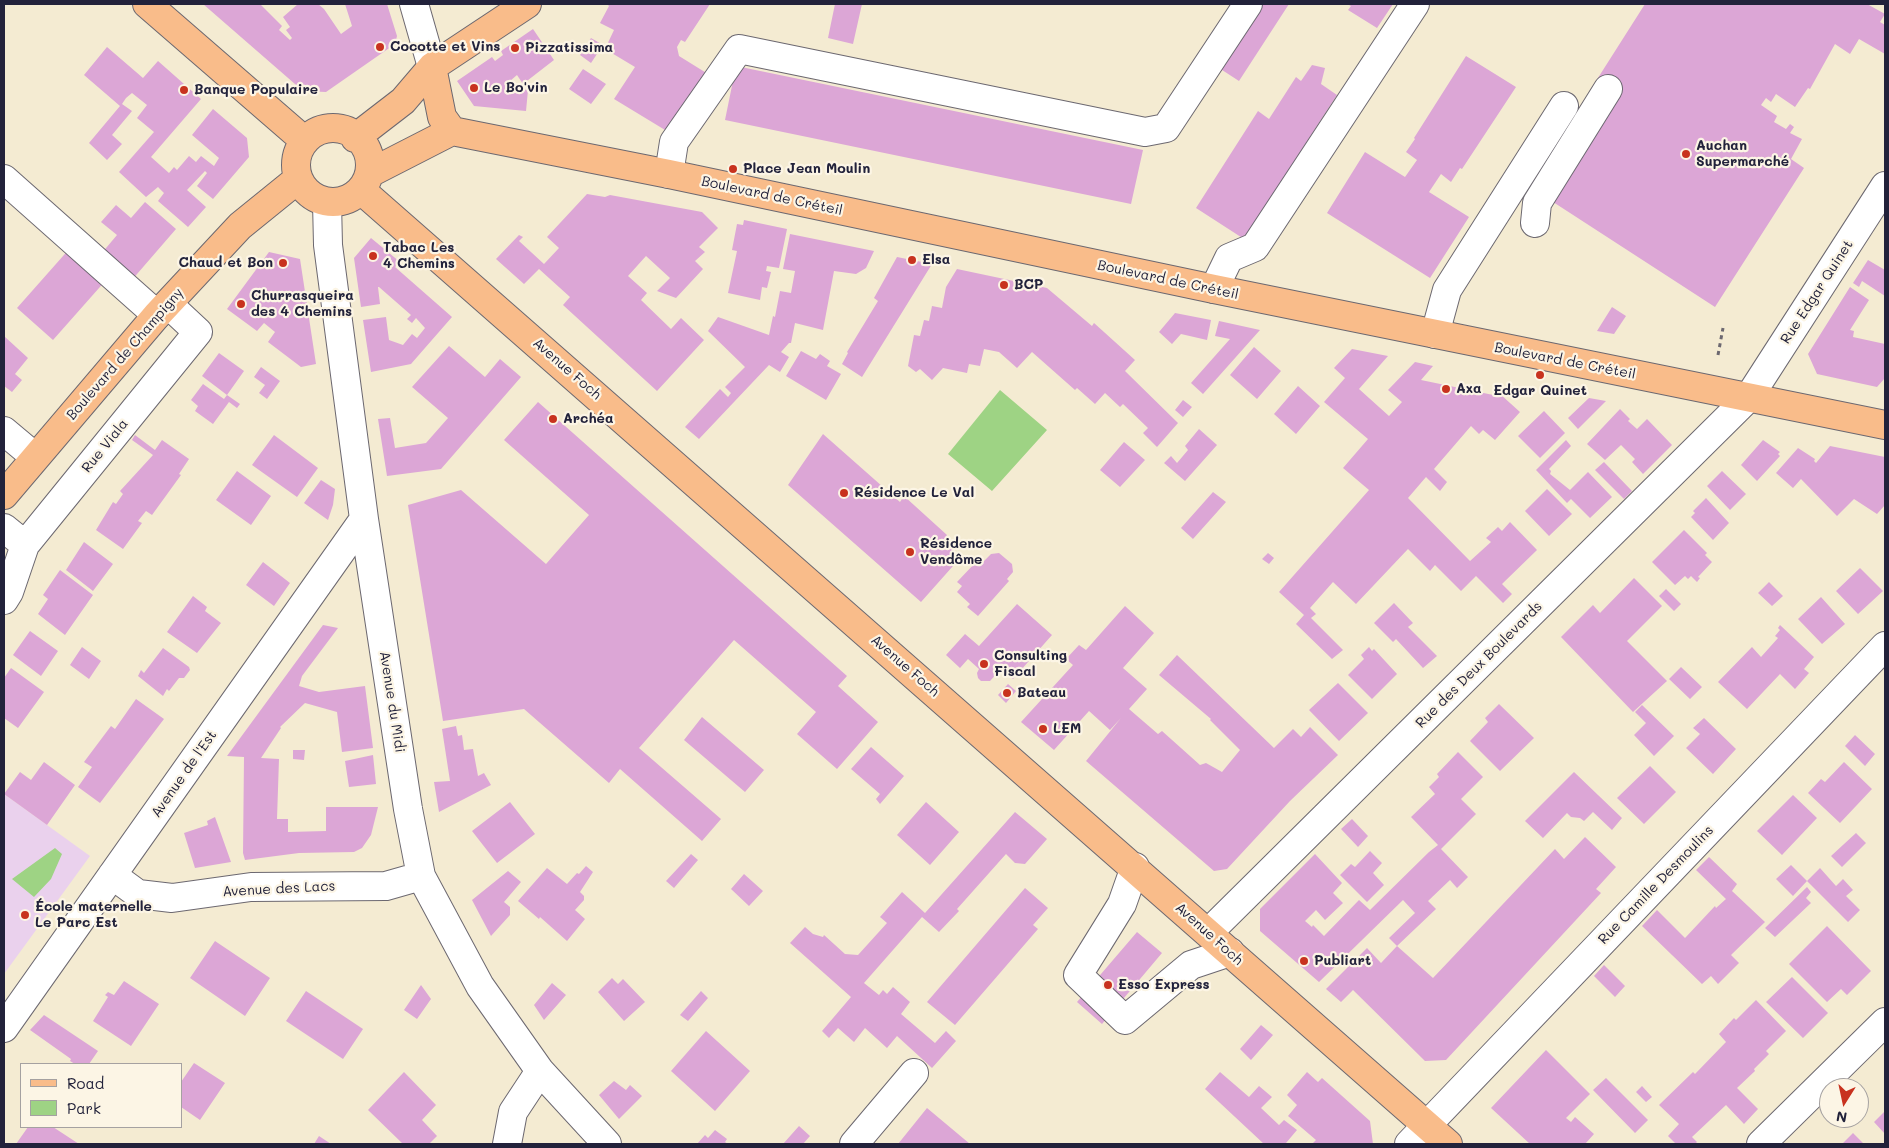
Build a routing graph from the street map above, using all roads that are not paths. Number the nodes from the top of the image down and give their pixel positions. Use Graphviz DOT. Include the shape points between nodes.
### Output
graph roads {
  1 [pos="147,4"];
  2 [pos="414,4"];
  3 [pos="527,4"];
  4 [pos="1248,4"];
  5 [pos="1415,4"];
  6 [pos="432,67"];
  7 [pos="1608,90"];
  8 [pos="403,100"];
  9 [pos="1564,106"];
  10 [pos="447,124"];
  11 [pos="355,138"];
  12 [pos="305,141"];
  13 [pos="668,174"];
  14 [pos="4,178"];
  15 [pos="298,179"];
  16 [pos="365,181"];
  17 [pos="1885,186"];
  18 [pos="327,202"];
  19 [pos="1535,223"];
  20 [pos="1214,290"];
  21 [pos="162,310"];
  22 [pos="1435,334"];
  23 [pos="1749,397"];
  24 [pos="1885,425"];
  25 [pos="4,431"];
  26 [pos="35,457"];
  27 [pos="4,495"];
  28 [pos="364,519"];
  29 [pos="4,528"];
  30 [pos="25,545"];
  31 [pos="4,600"];
  32 [pos="1885,646"];
  33 [pos="1135,867"];
  34 [pos="112,875"];
  35 [pos="421,876"];
  36 [pos="1209,932"];
  37 [pos="1230,952"];
  38 [pos="1885,1022"];
  39 [pos="4,1028"];
  40 [pos="540,1071"];
  41 [pos="914,1073"];
  42 [pos="1418,1135"];
  43 [pos="507,1144"];
  44 [pos="607,1144"];
  45 [pos="854,1144"];
  46 [pos="1448,1144"];
  47 [pos="1761,1144"];
  1 -- 12 [label="main road"];
  2 -- 6 [label="street"];
  3 -- 6 [label="main road"];
  4 -- 13 [label="street" via="1166,128 1145,132 739,49 674,142"];
  5 -- 20 [label="street" via="1255,247 1228,258"];
  6 -- 8 [label="main road"];
  6 -- 10 [label="main road"];
  7 -- 19 [label="street" via="1536,203"];
  8 -- 10 [label="main road, Boulevard de Créteil"];
  8 -- 11 [label="main road"];
  9 -- 22 [label="street" via="1447,290"];
  10 -- 13 [label="main road, Boulevard de Créteil"];
  10 -- 16 [label="main road"];
  11 -- 12 [label="main road" via="337,128 317,132"];
  11 -- 16 [label="main road" via="363,143 370,157"];
  12 -- 15 [label="main road" via="295,164"];
  13 -- 20 [label="main road, Boulevard de Créteil"];
  14 -- 21 [label="street"];
  15 -- 18 [label="main road" via="310,195"];
  15 -- 21 [label="main road, Boulevard de Champigny" via="240,226"];
  16 -- 18 [label="main road" via="349,199"];
  16 -- 33 [label="main road, Avenue Foch"];
  17 -- 23 [label="street, Rue Edgar Quinet"];
  18 -- 28 [label="street, Avenue du Midi" via="328,245"];
  20 -- 22 [label="main road, Boulevard de Créteil"];
  21 -- 26 [label="main road, Boulevard de Champigny"];
  21 -- 30 [label="street, Rue Viala" via="198,332"];
  22 -- 23 [label="main road, Boulevard de Créteil"];
  23 -- 24 [label="main road, Boulevard de Créteil"];
  23 -- 36 [label="street, Rue des Deux Boulevards"];
  25 -- 26 [label="street"];
  26 -- 27 [label="main road, Boulevard de Champigny"];
  28 -- 34 [label="street, Avenue de l'Est"];
  28 -- 35 [label="street, Avenue du Midi"];
  29 -- 30 [label="street"];
  30 -- 31 [label="street, Rue Viala"];
  32 -- 42 [label="street, Rue Camille Desmoulins"];
  33 -- 36 [label="main road, Avenue Foch"];
  33 -- 37 [label="street" via="1122,904 1078,974 1125,1020 1191,965"];
  34 -- 35 [label="street, Avenue des Lacs" via="138,894 172,898 251,887 386,886"];
  34 -- 39 [label="street, Avenue de l'Est"];
  35 -- 40 [label="street, Avenue du Midi" via="480,986"];
  36 -- 37 [label="main road, Avenue Foch"];
  37 -- 42 [label="main road, Avenue Foch"];
  38 -- 47 [label="street"];
  40 -- 43 [label="street" via="513,1112"];
  40 -- 44 [label="street, Avenue du Midi"];
  41 -- 45 [label="street"];
  42 -- 46 [label="main road, Avenue Foch"];
}
